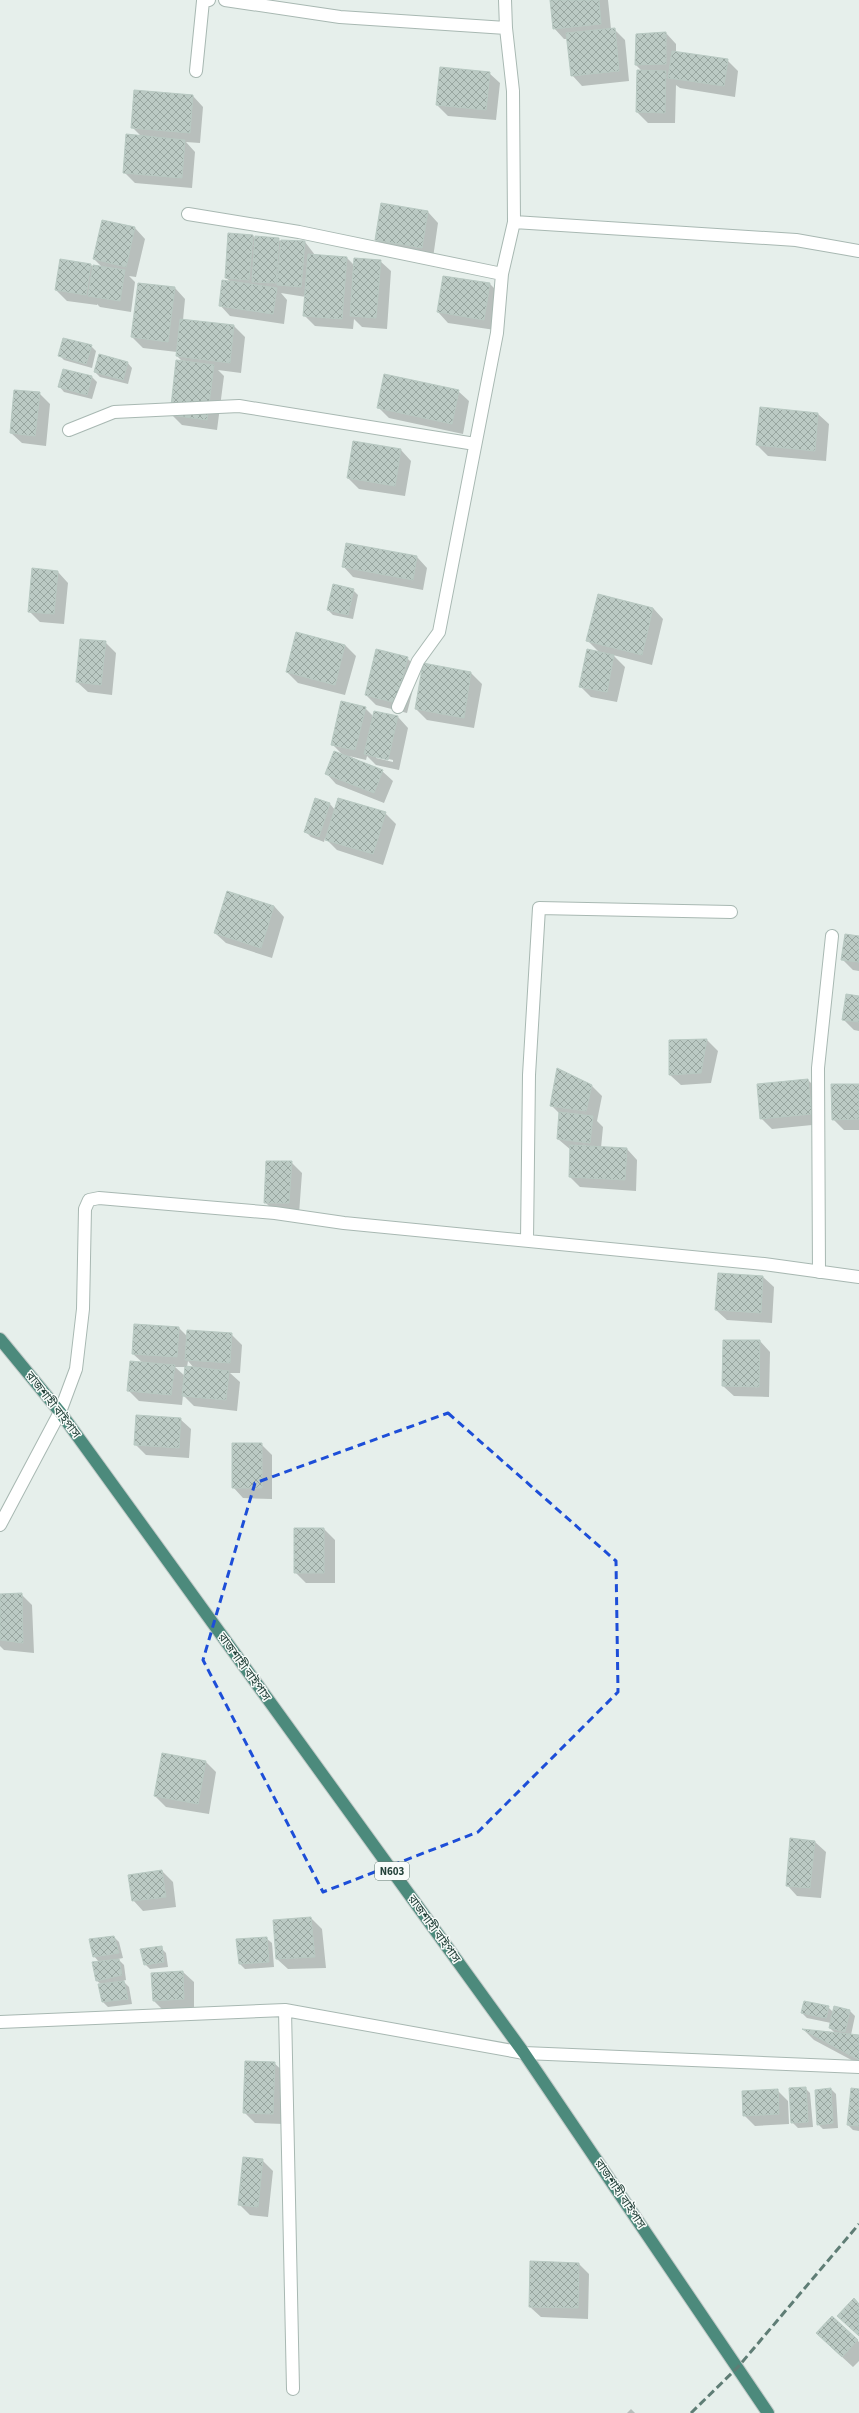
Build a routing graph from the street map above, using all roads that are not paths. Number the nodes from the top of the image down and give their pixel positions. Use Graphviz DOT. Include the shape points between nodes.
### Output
graph roads {
  1 [pos="209,0"];
  2 [pos="225,0"];
  3 [pos="505,0"];
  4 [pos="506,28"];
  5 [pos="196,71"];
  6 [pos="188,214"];
  7 [pos="514,222"];
  8 [pos="859,251"];
  9 [pos="502,274"];
  10 [pos="69,430"];
  11 [pos="475,444"];
  12 [pos="398,707"];
  13 [pos="731,912"];
  14 [pos="832,936"];
  15 [pos="527,1240"];
  16 [pos="820,1272"];
  17 [pos="859,1277"];
  18 [pos="0,1339"];
  19 [pos="60,1412"];
  20 [pos="0,1524"];
  21 [pos="286,2010"];
  22 [pos="0,2022"];
  23 [pos="524,2053"];
  24 [pos="859,2067"];
  25 [pos="293,2389"];
  26 [pos="768,2413"];
  1 -- 5 [label="street" via="203,1"];
  2 -- 4 [label="street" via="340,17"];
  3 -- 4 [label="street"];
  4 -- 7 [label="street" via="513,91"];
  6 -- 9 [label="street" via="299,232"];
  7 -- 8 [label="street" via="796,240"];
  7 -- 9 [label="street"];
  9 -- 11 [label="street" via="497,333"];
  10 -- 11 [label="street" via="114,412 239,406"];
  11 -- 12 [label="street" via="439,632 418,661"];
  13 -- 15 [label="street" via="539,908 529,1075"];
  14 -- 16 [label="street" via="818,1068"];
  15 -- 16 [label="street"];
  15 -- 19 [label="street" via="344,1223 215,1207 99,1198 90,1200 85,1209 83,1309 76,1369"];
  16 -- 17 [label="street"];
  18 -- 19 [label="highway, রাজশাহী বাইপাস / N603"];
  19 -- 20 [label="street"];
  19 -- 23 [label="highway, রাজশাহী বাইপাস / N603"];
  21 -- 22 [label="street"];
  21 -- 23 [label="street"];
  21 -- 25 [label="street"];
  23 -- 24 [label="street"];
  23 -- 26 [label="highway, রাজশাহী বাইপাস / N603"];
}
